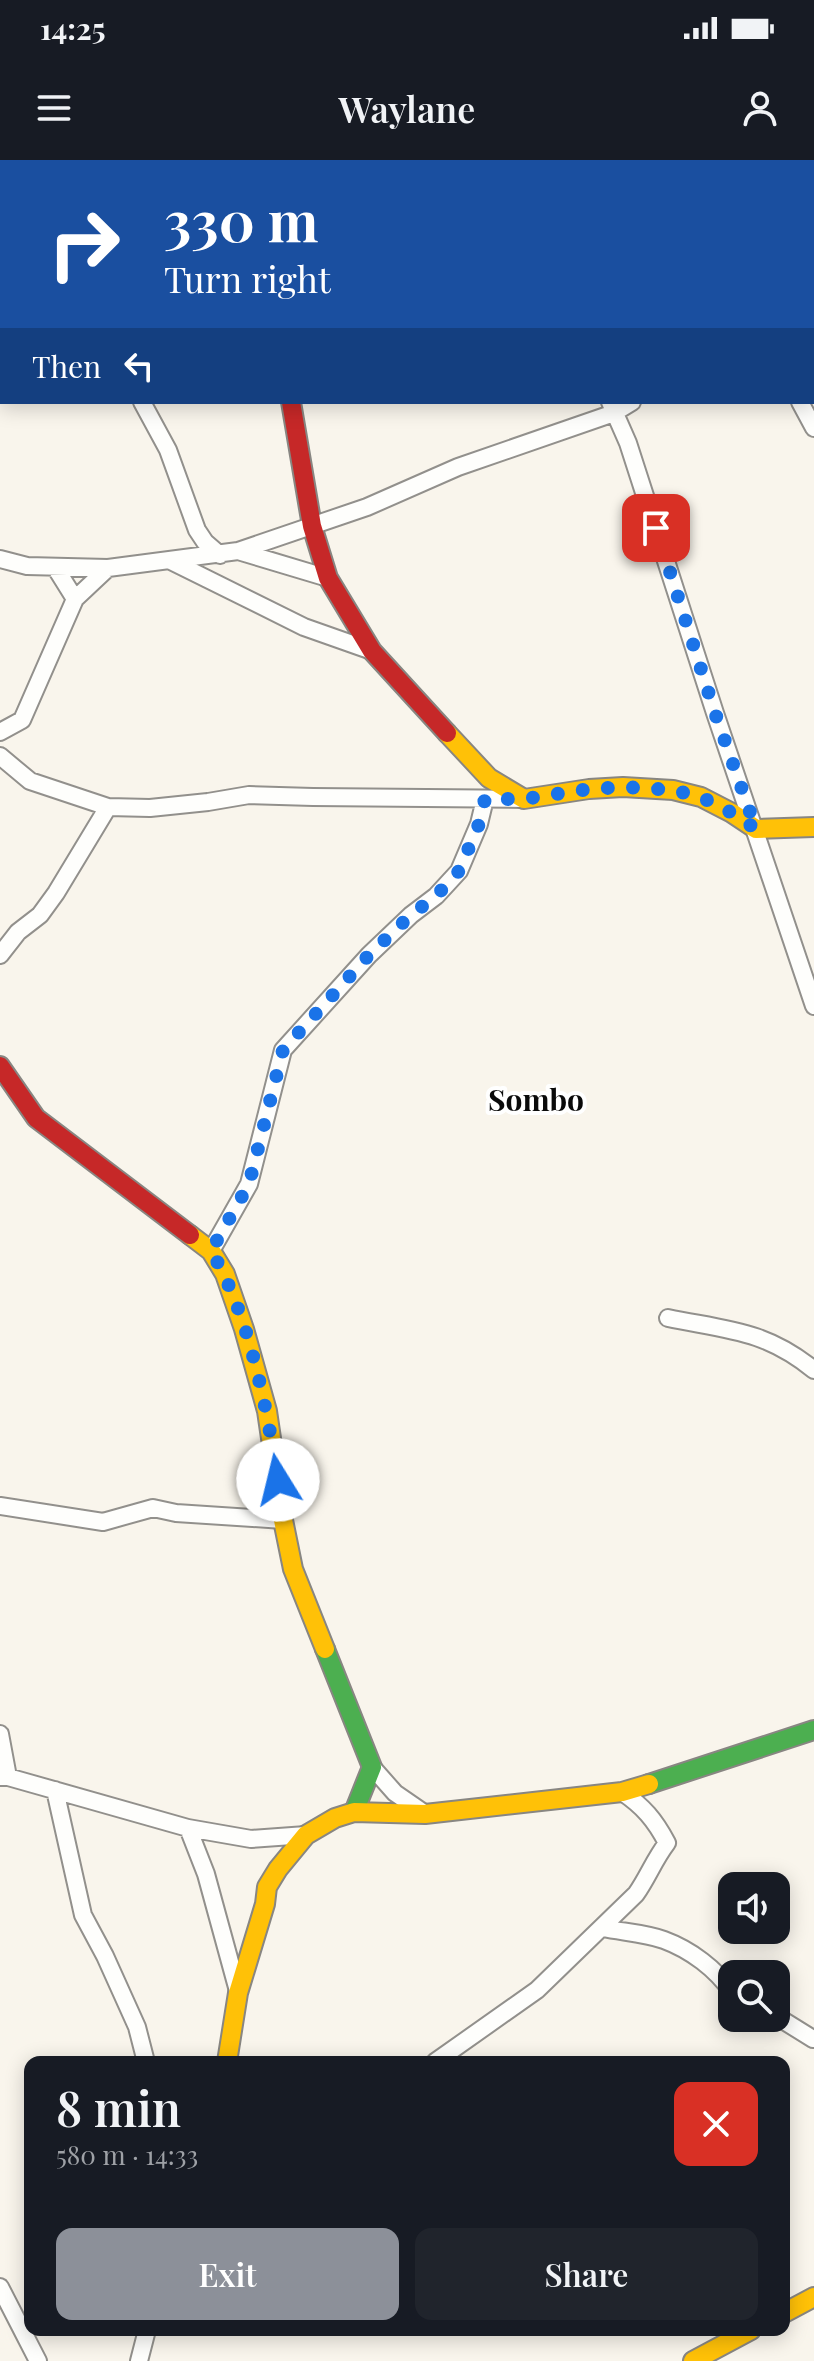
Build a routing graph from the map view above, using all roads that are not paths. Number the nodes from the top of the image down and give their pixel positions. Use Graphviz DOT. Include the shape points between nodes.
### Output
graph roads {
  1 [pos="143,404"];
  2 [pos="291,404"];
  3 [pos="801,404"];
  4 [pos="612,407"];
  5 [pos="814,428"];
  6 [pos="312,526"];
  7 [pos="238,551"];
  8 [pos="220,555"];
  9 [pos="0,559"];
  10 [pos="171,561"];
  11 [pos="55,567"];
  12 [pos="108,568"];
  13 [pos="328,578"];
  14 [pos="75,599"];
  15 [pos="372,651"];
  16 [pos="0,732"];
  17 [pos="0,756"];
  18 [pos="485,799"];
  19 [pos="524,799"];
  20 [pos="108,807"];
  21 [pos="814,827"];
  22 [pos="756,829"];
  23 [pos="18,932"];
  24 [pos="0,935"];
  25 [pos="0,955"];
  26 [pos="814,1006"];
  27 [pos="0,1066"];
  28 [pos="211,1251"];
  29 [pos="668,1318"];
  30 [pos="814,1370"];
  31 [pos="0,1506"];
  32 [pos="283,1520"];
  33 [pos="814,1730"];
  34 [pos="0,1734"];
  35 [pos="372,1767"];
  36 [pos="4,1777"];
  37 [pos="55,1790"];
  38 [pos="622,1792"];
  39 [pos="354,1812"];
  40 [pos="425,1814"];
  41 [pos="188,1828"];
  42 [pos="306,1835"];
  43 [pos="603,1928"];
  44 [pos="718,1974"];
  45 [pos="238,1993"];
  46 [pos="790,2025"];
  47 [pos="813,2039"];
  48 [pos="144,2056"];
  49 [pos="228,2056"];
  50 [pos="444,2056"];
  51 [pos="0,2287"];
  52 [pos="814,2297"];
  53 [pos="790,2310"];
  54 [pos="24,2334"];
  55 [pos="25,2336"];
  56 [pos="145,2336"];
  57 [pos="740,2336"];
  58 [pos="38,2361"];
  59 [pos="139,2361"];
  60 [pos="693,2361"];
  1 -- 8 [label="street" via="168,450 197,530"];
  2 -- 6 [label="street"];
  3 -- 5 [label="street"];
  4 -- 6 [label="street"];
  4 -- 22 [label="street"];
  6 -- 7 [label="street"];
  6 -- 13 [label="street"];
  7 -- 8 [label="street"];
  7 -- 13 [label="street"];
  8 -- 10 [label="street"];
  9 -- 11 [label="street"];
  10 -- 12 [label="street"];
  10 -- 15 [label="street" via="304,627"];
  11 -- 12 [label="street"];
  11 -- 14 [label="street"];
  12 -- 14 [label="street"];
  13 -- 15 [label="street"];
  14 -- 16 [label="street" via="22,720"];
  15 -- 19 [label="street" via="489,778"];
  17 -- 20 [label="street" via="30,781"];
  18 -- 19 [label="street"];
  18 -- 20 [label="street" via="249,795 150,808"];
  18 -- 28 [label="street" via="459,871 369,955 283,1050 249,1184"];
  19 -- 22 [label="street" via="589,789 673,790 701,797"];
  20 -- 23 [label="street" via="56,893"];
  21 -- 22 [label="street"];
  22 -- 26 [label="street"];
  23 -- 24 [label="street"];
  23 -- 25 [label="street"];
  27 -- 28 [label="street" via="36,1118"];
  28 -- 32 [label="street" via="225,1274 267,1411"];
  29 -- 30 [label="street" via="764,1338"];
  31 -- 32 [label="street" via="103,1522 153,1508"];
  32 -- 35 [label="street" via="293,1569"];
  33 -- 38 [label="street"];
  34 -- 36 [label="street"];
  35 -- 39 [label="street"];
  35 -- 40 [label="street" via="395,1793"];
  36 -- 37 [label="street"];
  37 -- 41 [label="street"];
  37 -- 48 [label="street" via="83,1915 137,2027"];
  38 -- 40 [label="street"];
  38 -- 43 [label="street" via="655,1821 667,1843 636,1894"];
  39 -- 40 [label="street"];
  39 -- 42 [label="street"];
  41 -- 42 [label="street" via="251,1839"];
  41 -- 45 [label="street"];
  42 -- 45 [label="street" via="267,1887"];
  43 -- 44 [label="street" via="663,1939"];
  43 -- 50 [label="street" via="537,1990"];
  45 -- 49 [label="street"];
  46 -- 47 [label="street"];
  51 -- 54 [label="street"];
  52 -- 53 [label="street"];
  55 -- 58 [label="street"];
  56 -- 59 [label="street"];
  57 -- 60 [label="street"];
}
